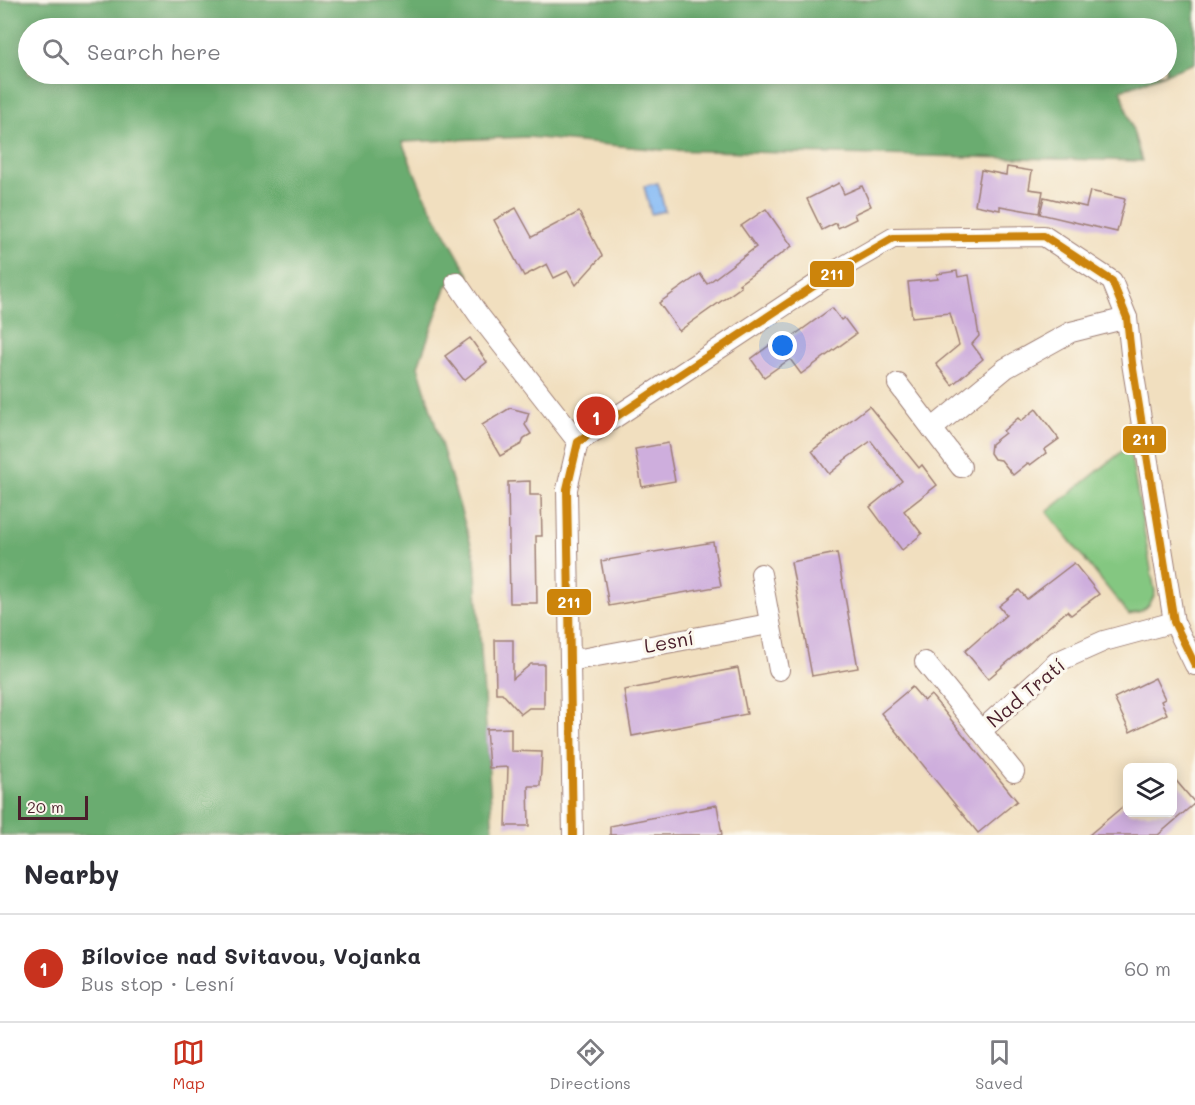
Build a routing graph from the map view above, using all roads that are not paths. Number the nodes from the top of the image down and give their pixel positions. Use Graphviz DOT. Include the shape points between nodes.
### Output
graph roads {
  1 [pos="456,282"];
  2 [pos="1127,318"];
  3 [pos="898,384"];
  4 [pos="932,429"];
  5 [pos="578,442"];
  6 [pos="961,467"];
  7 [pos="761,574"];
  8 [pos="1174,621"];
  9 [pos="770,624"];
  10 [pos="570,661"];
  11 [pos="925,662"];
  12 [pos="1195,665"];
  13 [pos="779,670"];
  14 [pos="981,731"];
  15 [pos="1014,772"];
  16 [pos="573,835"];
  1 -- 5 [label="street"];
  2 -- 4 [label="street" via="1071,332 1006,368"];
  2 -- 5 [label="street" via="1112,281 1044,236 893,238 841,268"];
  2 -- 8 [label="street"];
  3 -- 4 [label="street"];
  4 -- 6 [label="street"];
  5 -- 10 [label="street" via="567,489"];
  7 -- 9 [label="street"];
  8 -- 12 [label="street"];
  8 -- 14 [label="street, Nad Tratí" via="1104,640 1057,662"];
  9 -- 10 [label="street, Lesní"];
  9 -- 13 [label="street"];
  10 -- 16 [label="street"];
  11 -- 14 [label="street, Nad Tratí"];
  14 -- 15 [label="street, Nad Tratí"];
}
